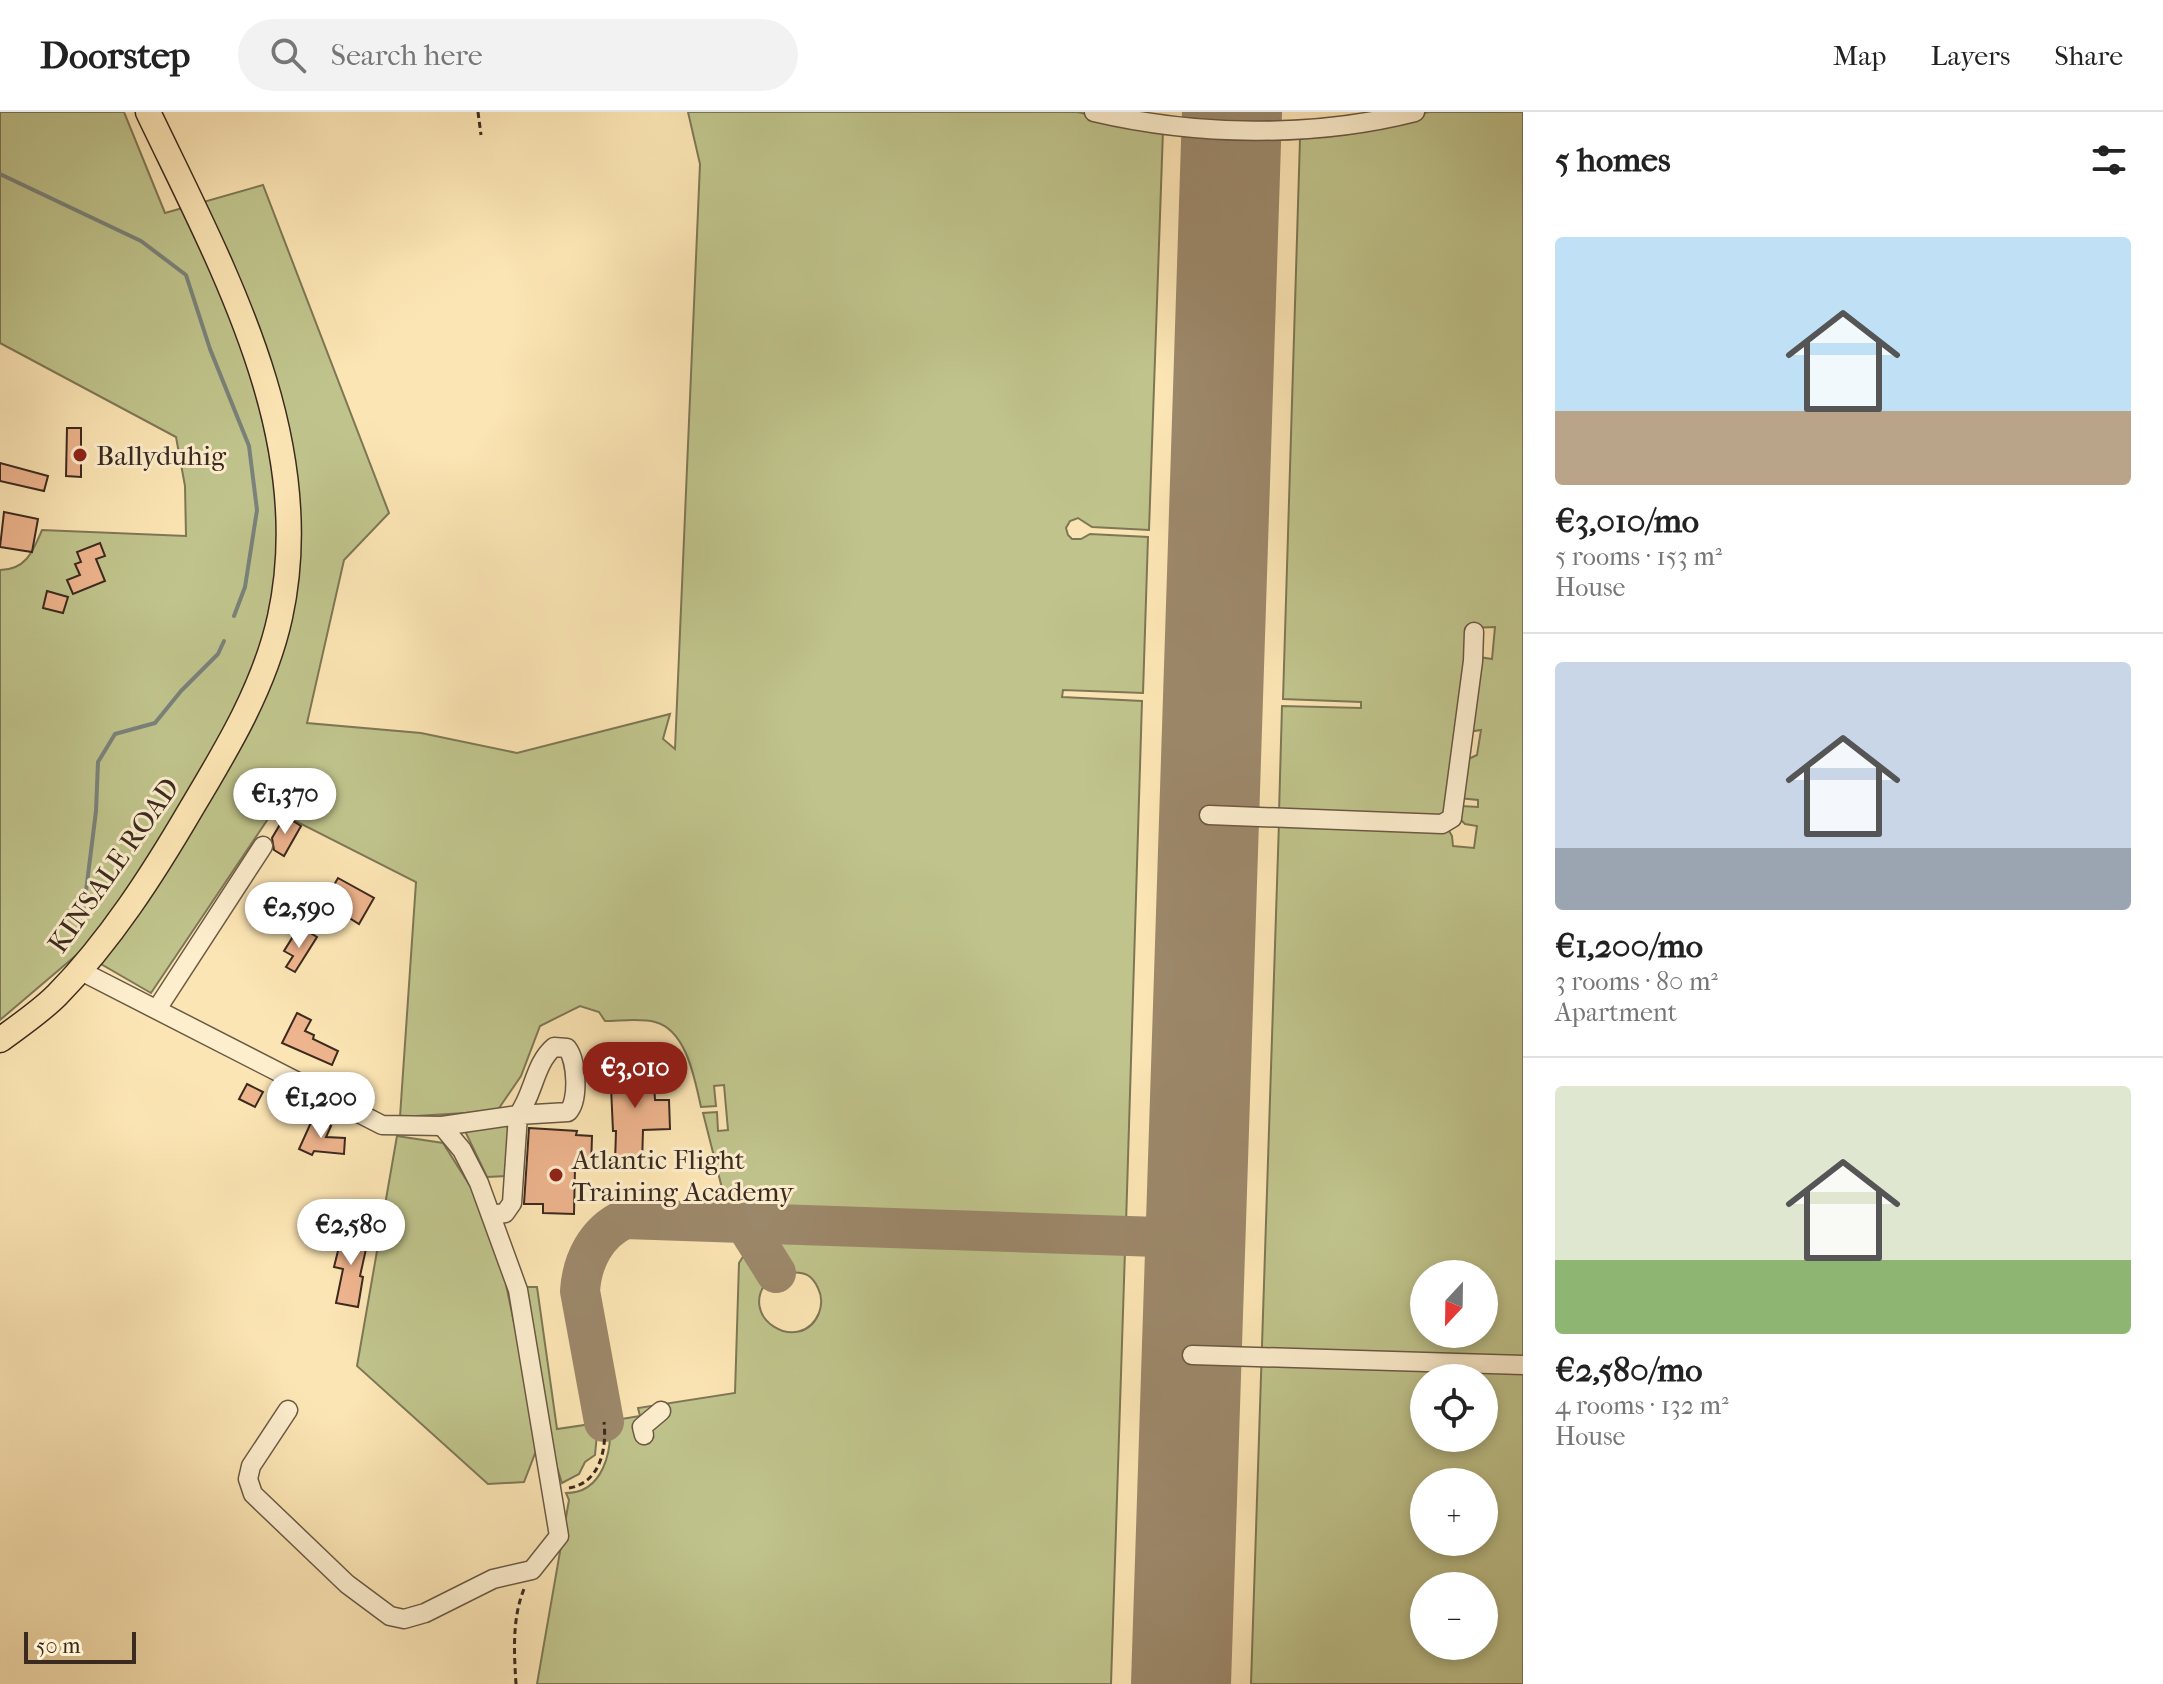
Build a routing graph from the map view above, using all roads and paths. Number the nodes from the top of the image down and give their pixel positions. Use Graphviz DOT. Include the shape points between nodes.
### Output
graph roads {
  1 [pos="148,112"];
  2 [pos="478,112"];
  3 [pos="1094,112"];
  4 [pos="1415,112"];
  5 [pos="481,135"];
  6 [pos="1474,632"];
  7 [pos="1209,815"];
  8 [pos="263,846"];
  9 [pos="79,970"];
  10 [pos="157,1009"];
  11 [pos="0,1040"];
  12 [pos="442,1126"];
  13 [pos="491,1215"];
  14 [pos="1192,1355"];
  15 [pos="1523,1365"];
  16 [pos="288,1410"];
  17 [pos="662,1412"];
  18 [pos="604,1422"];
  19 [pos="644,1435"];
  20 [pos="551,1488"];
  21 [pos="532,1570"];
  22 [pos="516,1684"];
  1 -- 9 [label="main road, KINSALE ROAD" via="254,348 285,465 289,544 280,618 239,723 178,831"];
  2 -- 5 [label="path"];
  3 -- 4 [label="street" via="1163,125 1303,131"];
  6 -- 7 [label="street" via="1452,818 1442,824"];
  8 -- 10 [label="street"];
  9 -- 10 [label="street"];
  9 -- 11 [label="main road, KINSALE ROAD" via="55,997"];
  10 -- 12 [label="street" via="382,1125"];
  12 -- 13 [label="street" via="462,1150"];
  12 -- 13 [label="street" via="518,1115 512,1203 505,1213"];
  13 -- 20 [label="street" via="518,1290"];
  14 -- 15 [label="street"];
  16 -- 21 [label="street" via="251,1466 253,1494 347,1584 390,1616 404,1619 425,1613 493,1579"];
  17 -- 19 [label="street" via="642,1427"];
  18 -- 20 [label="path" via="603,1456 592,1477 579,1486"];
  20 -- 21 [label="street" via="559,1536"];
  21 -- 22 [label="path" via="519,1601"];
}
